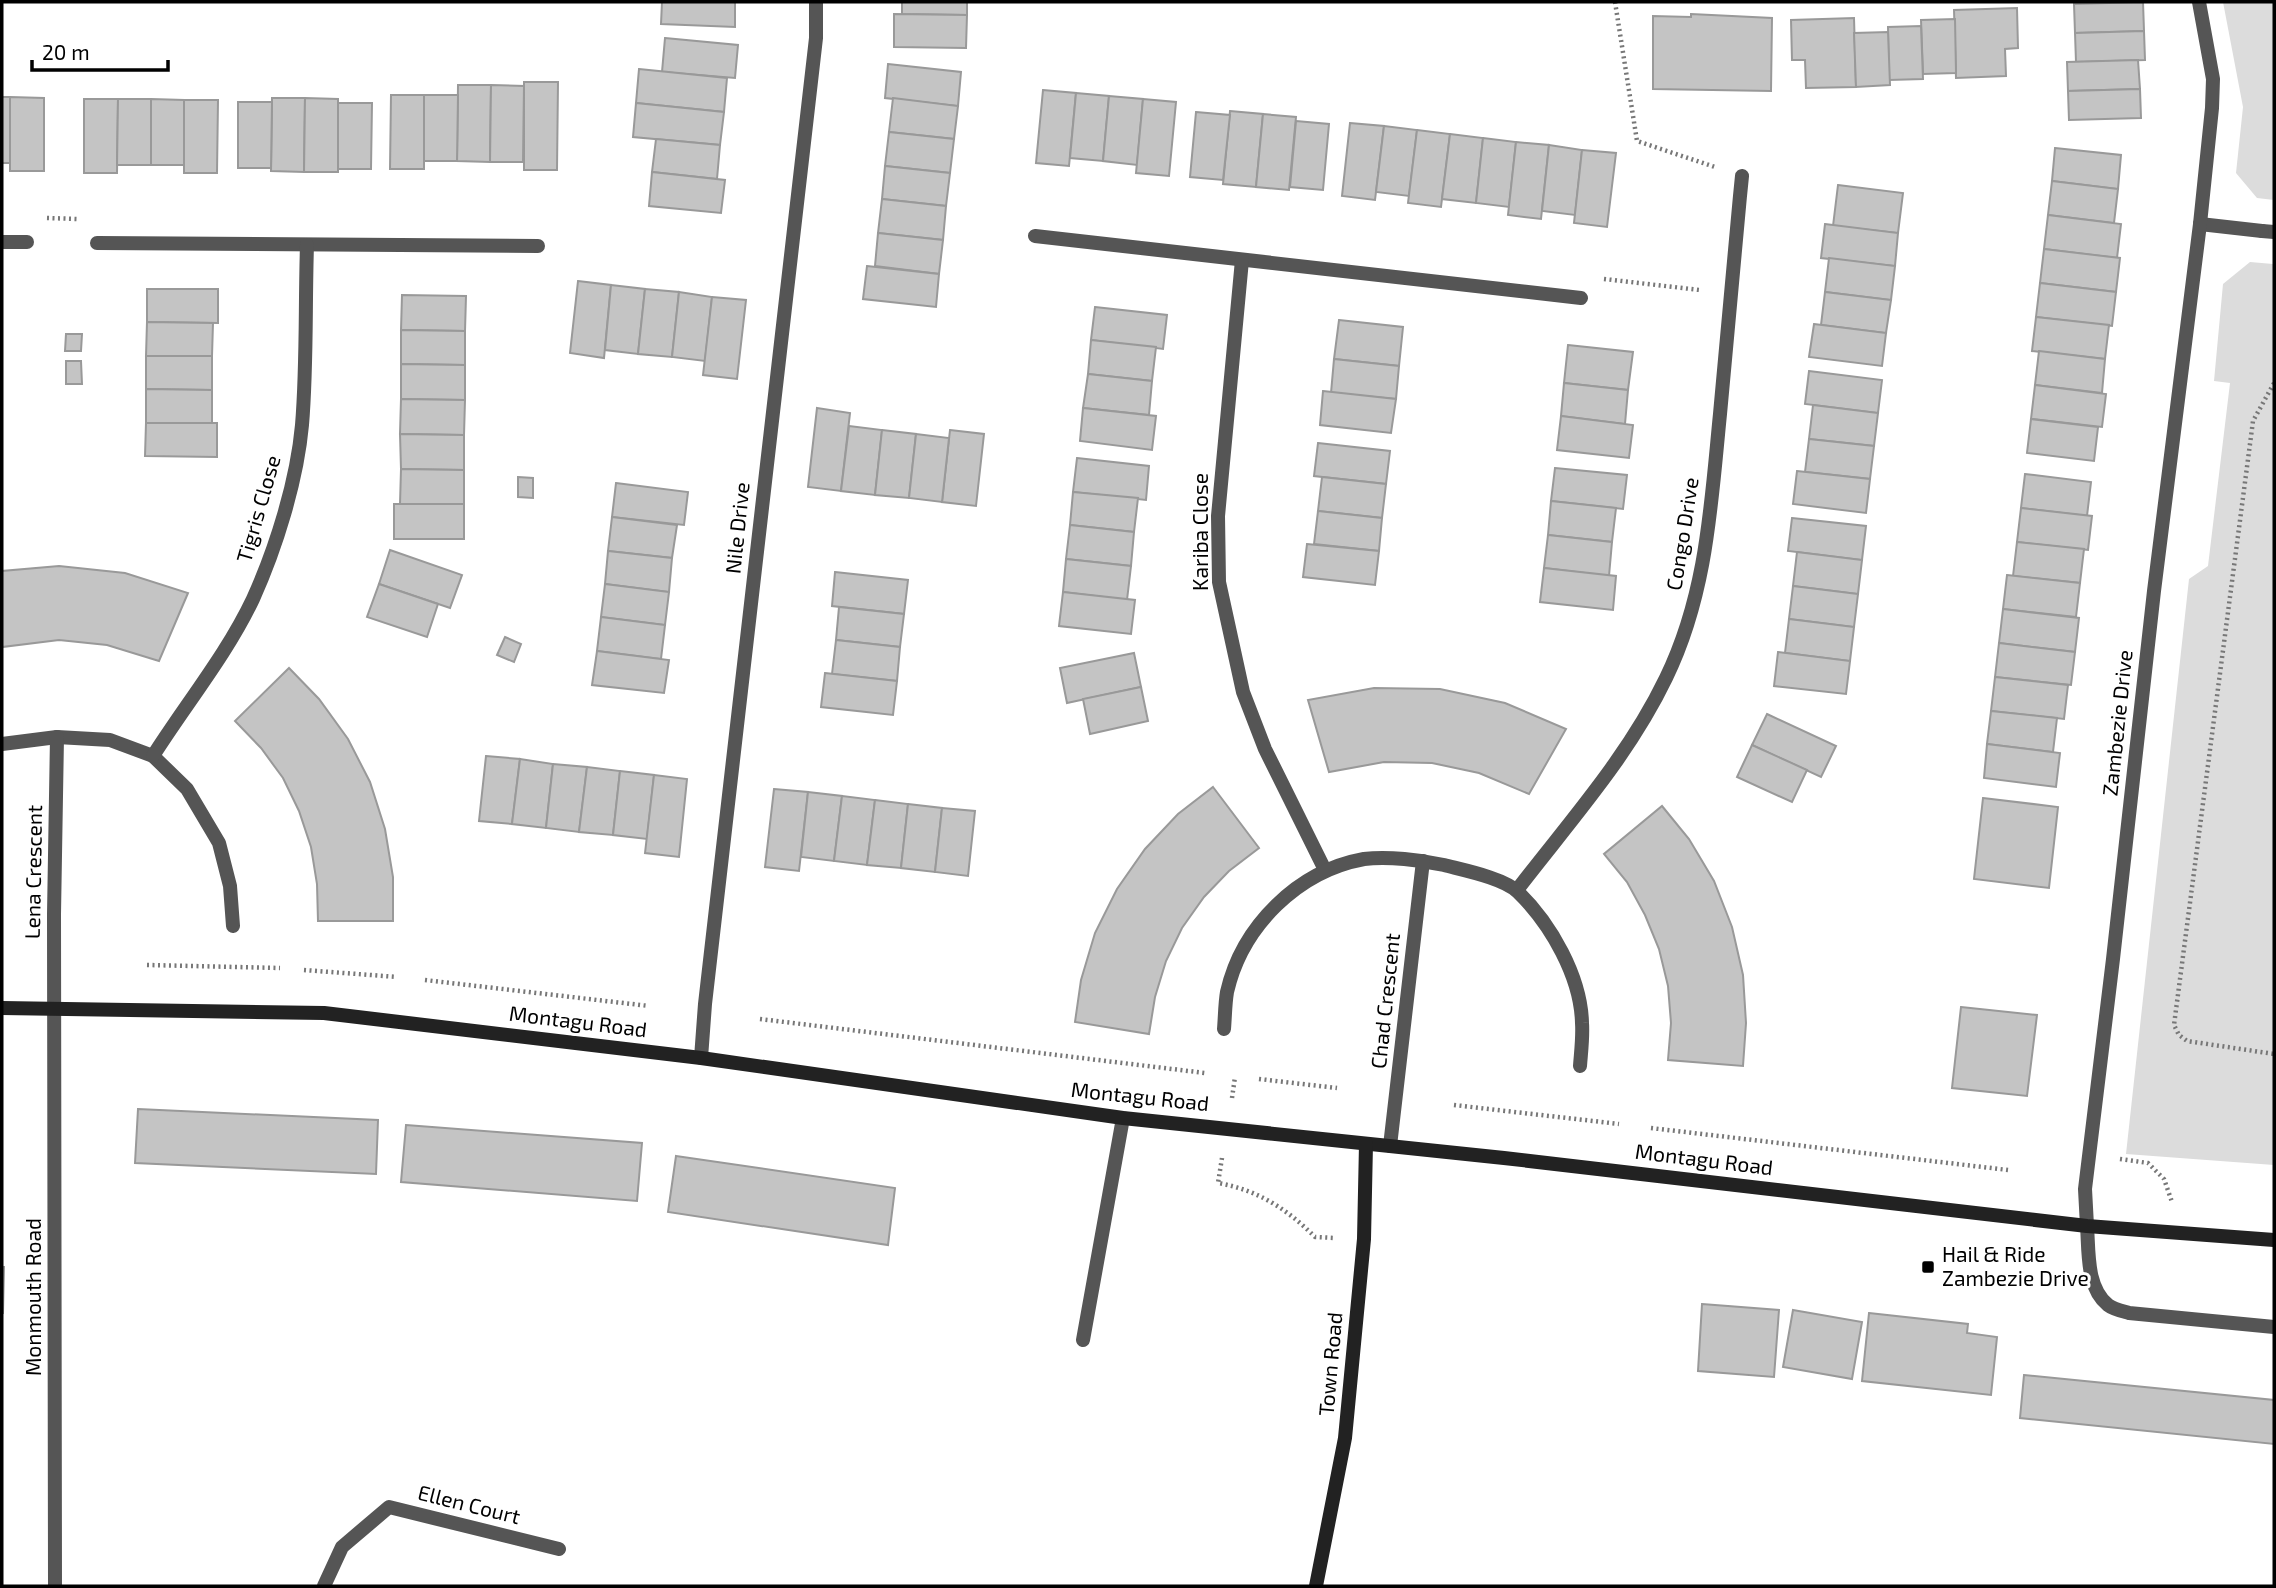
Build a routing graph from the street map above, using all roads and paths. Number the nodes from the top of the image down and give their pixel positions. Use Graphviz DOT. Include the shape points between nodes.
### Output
graph roads {
  1 [pos="816,2"];
  2 [pos="1615,2"];
  3 [pos="2199,2"];
  4 [pos="1742,176"];
  5 [pos="2200,224"];
  6 [pos="2268,232"];
  7 [pos="1035,236"];
  8 [pos="2,242"];
  9 [pos="27,242"];
  10 [pos="97,243"];
  11 [pos="307,245"];
  12 [pos="538,246"];
  13 [pos="1242,260"];
  14 [pos="1731,293"];
  15 [pos="1581,298"];
  16 [pos="2274,383"];
  17 [pos="57,737"];
  18 [pos="2,744"];
  19 [pos="153,755"];
  20 [pos="1423,860"];
  21 [pos="1325,870"];
  22 [pos="1517,890"];
  23 [pos="233,926"];
  24 [pos="147,965"];
  25 [pos="280,968"];
  26 [pos="304,970"];
  27 [pos="397,977"];
  28 [pos="425,979"];
  29 [pos="649,1006"];
  30 [pos="2,1008"];
  31 [pos="54,1008"];
  32 [pos="760,1019"];
  33 [pos="1224,1029"];
  34 [pos="2274,1054"];
  35 [pos="701,1058"];
  36 [pos="1580,1066"];
  37 [pos="1205,1073"];
  38 [pos="1235,1077"];
  39 [pos="1259,1079"];
  40 [pos="1337,1088"];
  41 [pos="1232,1094"];
  42 [pos="1454,1105"];
  43 [pos="1123,1118"];
  44 [pos="1619,1124"];
  45 [pos="1651,1128"];
  46 [pos="1366,1144"];
  47 [pos="1390,1146"];
  48 [pos="2118,1150"];
  49 [pos="1221,1163"];
  50 [pos="2008,1170"];
  51 [pos="2172,1197"];
  52 [pos="2087,1226"];
  53 [pos="1315,1237"];
  54 [pos="2274,1240"];
  55 [pos="2274,1326"];
  56 [pos="1083,1340"];
  57 [pos="559,1549"];
  58 [pos="55,1586"];
  59 [pos="324,1586"];
  60 [pos="1316,1586"];
  1 -- 35 [label="street, Nile Drive" via="816,38"];
  2 -- 4 [label="path" via="1637,141"];
  3 -- 5 [label="street, Zambezie Drive" via="2213,79"];
  4 -- 14 [label="street, Congo Drive"];
  5 -- 6 [label="street"];
  5 -- 52 [label="street, Zambezie Drive" via="2085,1189"];
  7 -- 13 [label="street"];
  8 -- 9 [label="street"];
  9 -- 10 [label="path" via="33,218 92,219"];
  10 -- 11 [label="street"];
  11 -- 12 [label="street"];
  11 -- 19 [label="street, Tigris Close" via="302,427 289,495 252,600"];
  13 -- 15 [label="street"];
  13 -- 21 [label="street, Kariba Close" via="1218,516 1219,582 1243,692 1265,749"];
  14 -- 15 [label="path" via="1591,277"];
  14 -- 22 [label="street, Congo Drive" via="1707,544 1690,618 1646,718 1609,774"];
  16 -- 34 [label="path" via="2253,421 2175,1025 2187,1041"];
  17 -- 18 [label="street"];
  17 -- 19 [label="street" via="110,740"];
  17 -- 31 [label="street, Lena Crescent"];
  19 -- 23 [label="street" via="187,789 219,844 230,886"];
  20 -- 21 [label="street" via="1366,859"];
  20 -- 22 [label="street" via="1479,873"];
  20 -- 47 [label="street, Chad Crescent"];
  21 -- 33 [label="street" via="1266,915 1241,952 1227,993"];
  22 -- 36 [label="street" via="1571,967 1582,1021"];
  24 -- 25 [label="path"];
  26 -- 27 [label="path"];
  28 -- 29 [label="path"];
  30 -- 31 [label="main road, Montagu Road"];
  31 -- 35 [label="main road, Montagu Road" via="324,1013"];
  31 -- 58 [label="street, Monmouth Road"];
  32 -- 37 [label="path"];
  35 -- 43 [label="main road, Montagu Road"];
  38 -- 41 [label="path"];
  39 -- 40 [label="path"];
  42 -- 44 [label="path"];
  43 -- 46 [label="main road, Montagu Road"];
  43 -- 56 [label="street"];
  45 -- 50 [label="path"];
  46 -- 47 [label="main road, Montagu Road"];
  46 -- 60 [label="main road, Town Road" via="1364,1239 1345,1438"];
  47 -- 52 [label="main road, Montagu Road"];
  48 -- 51 [label="path" via="2120,1159 2148,1163 2164,1179"];
  49 -- 53 [label="path" via="1218,1183 1258,1194 1295,1217"];
  52 -- 54 [label="main road, Montagu Road"];
  52 -- 55 [label="street, Zambezie Drive" via="2095,1289 2109,1306 2129,1313"];
  57 -- 59 [label="street, Ellen Court" via="389,1507 342,1547"];
}
